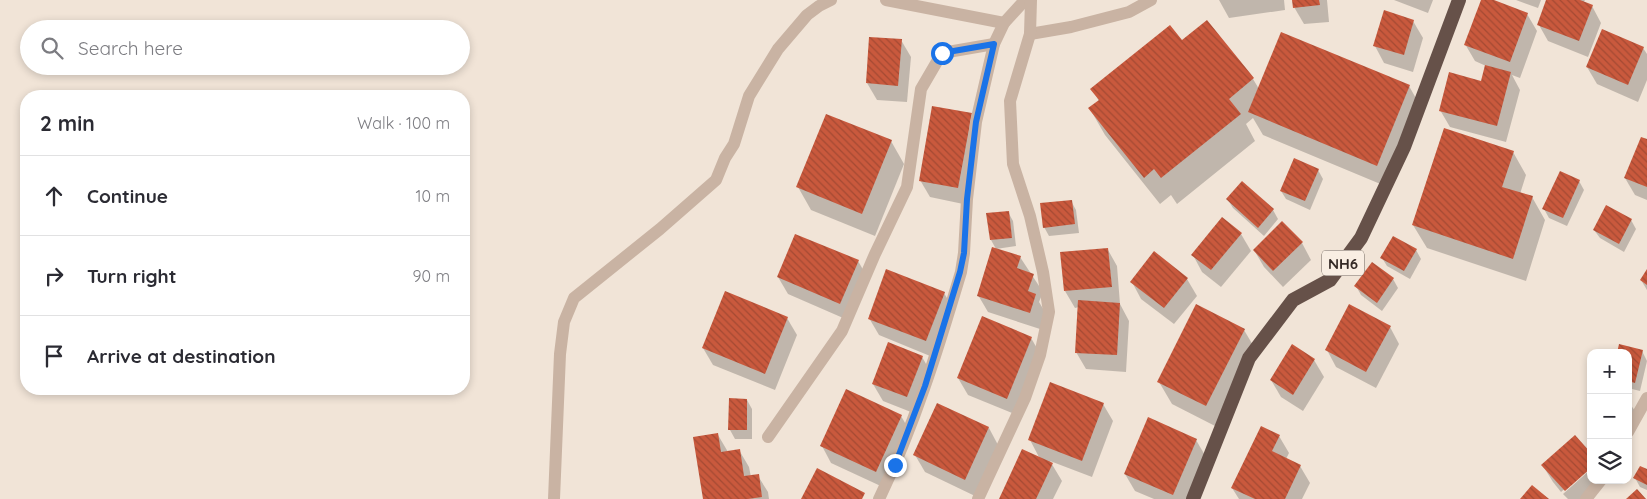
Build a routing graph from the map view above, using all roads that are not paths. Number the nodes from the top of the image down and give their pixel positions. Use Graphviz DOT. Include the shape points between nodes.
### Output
graph roads {
  1 [pos="831,0"];
  2 [pos="886,0"];
  3 [pos="1025,0"];
  4 [pos="1031,0"];
  5 [pos="1150,0"];
  6 [pos="1459,0"];
  7 [pos="1004,23"];
  8 [pos="1030,34"];
  9 [pos="994,44"];
  10 [pos="1647,398"];
  11 [pos="1632,425"];
  12 [pos="768,437"];
  13 [pos="1598,484"];
  14 [pos="554,499"];
  15 [pos="879,499"];
  16 [pos="978,499"];
  17 [pos="1193,499"];
  18 [pos="1586,499"];
  1 -- 14 [label="street" via="807,15 778,49 749,96 734,144 716,180 574,298 564,322 560,354"];
  2 -- 7 [label="street"];
  3 -- 7 [label="street"];
  4 -- 8 [label="street"];
  5 -- 8 [label="street" via="1129,12"];
  6 -- 17 [label="highway, NH6" via="1404,147 1361,238 1330,280 1293,300 1249,358"];
  7 -- 9 [label="street"];
  8 -- 16 [label="street" via="1010,101 1013,164 1030,216 1049,312 1040,355 1025,398"];
  9 -- 12 [label="street" via="942,53 921,89 907,187 842,331"];
  9 -- 15 [label="street" via="976,122 960,272 925,386"];
  10 -- 11 [label="street"];
  13 -- 18 [label="street"];
}
